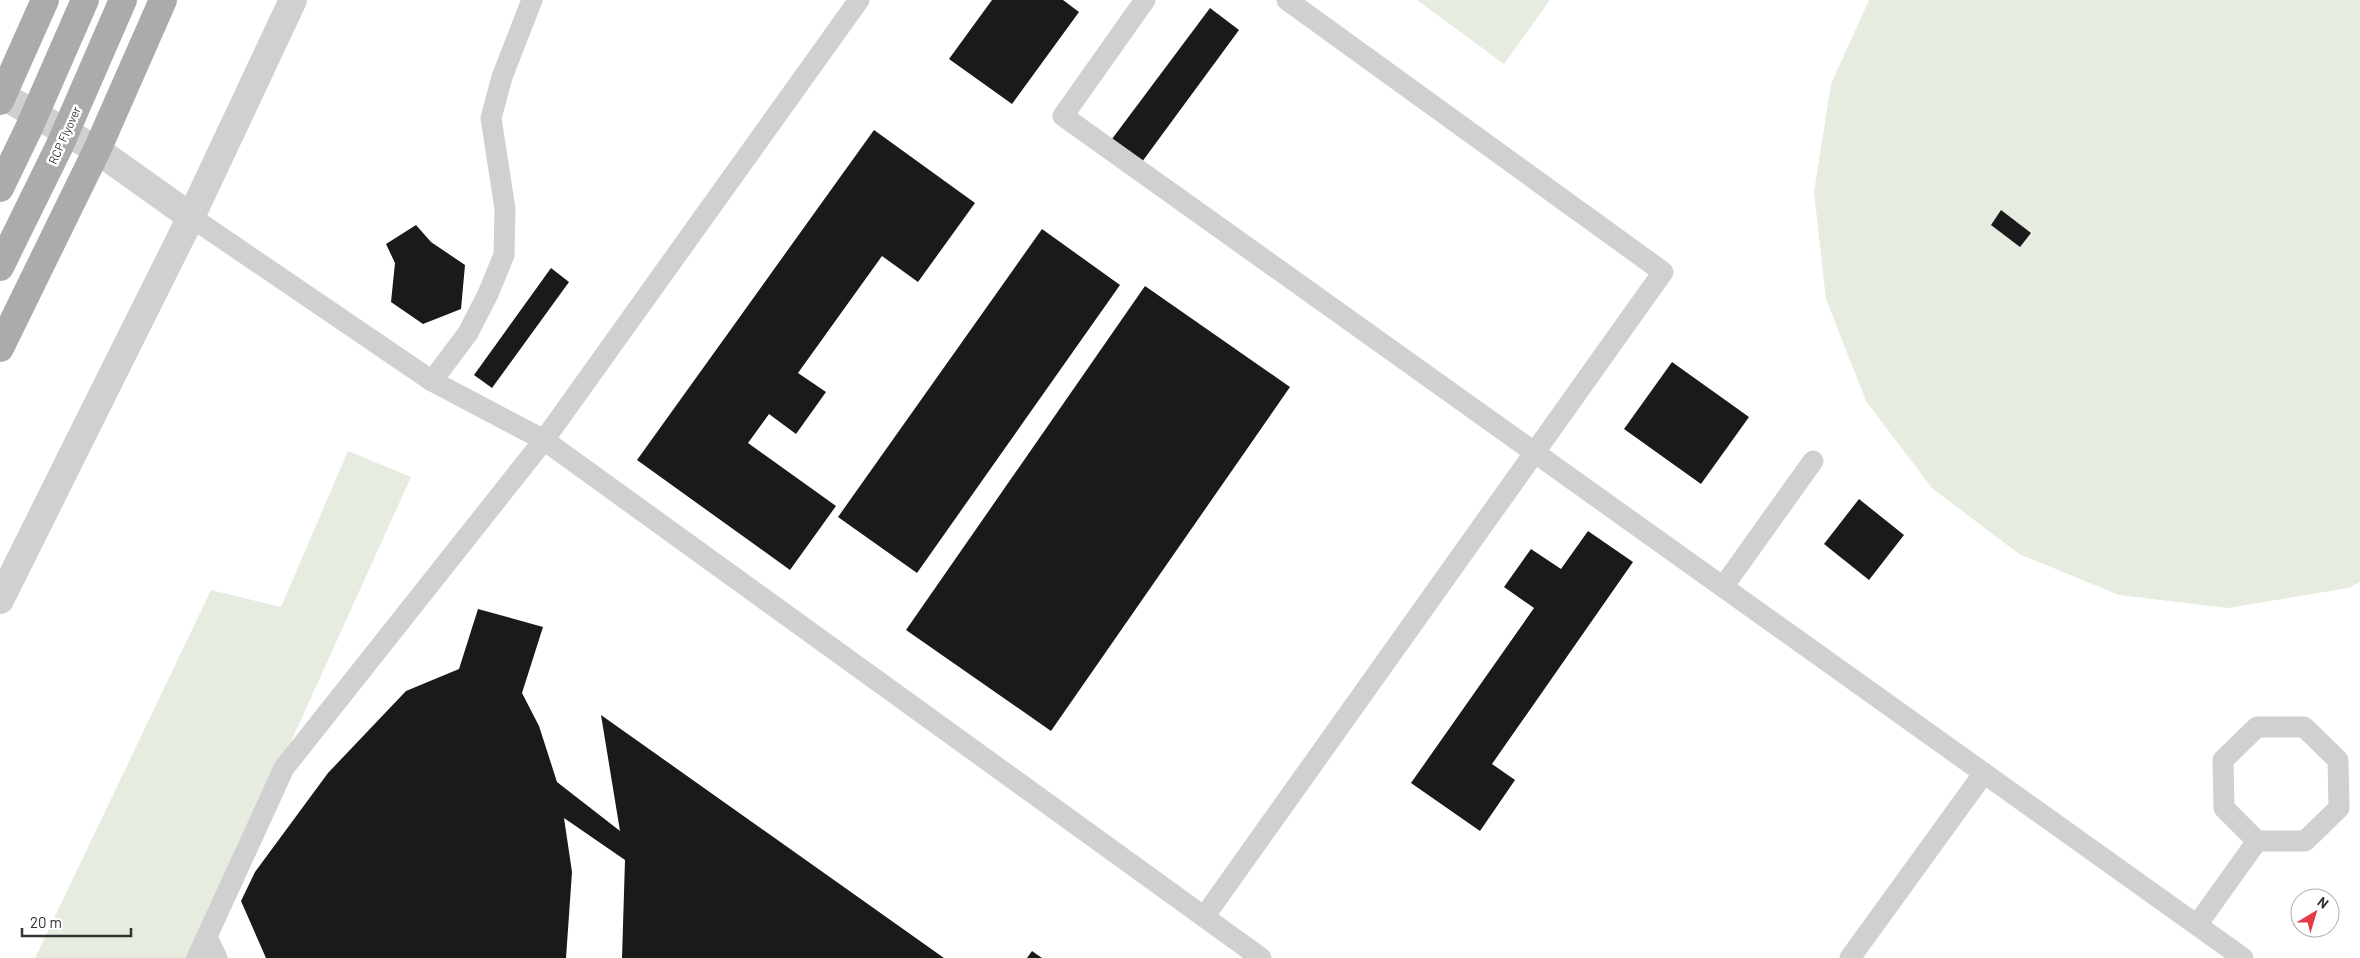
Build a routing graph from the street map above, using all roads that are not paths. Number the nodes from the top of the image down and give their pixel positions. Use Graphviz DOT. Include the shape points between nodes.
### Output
graph roads {
  1 [pos="45,0"];
  2 [pos="84,0"];
  3 [pos="124,0"];
  4 [pos="163,0"];
  5 [pos="292,0"];
  6 [pos="532,0"];
  7 [pos="859,0"];
  8 [pos="1145,0"];
  9 [pos="1288,0"];
  10 [pos="1,97"];
  11 [pos="97,150"];
  12 [pos="0,188"];
  13 [pos="190,216"];
  14 [pos="0,268"];
  15 [pos="0,348"];
  16 [pos="432,382"];
  17 [pos="544,440"];
  18 [pos="1534,453"];
  19 [pos="1813,461"];
  20 [pos="1723,588"];
  21 [pos="0,600"];
  22 [pos="1984,773"];
  23 [pos="2258,841"];
  24 [pos="1204,917"];
  25 [pos="2198,925"];
  26 [pos="207,937"];
  27 [pos="197,958"];
  28 [pos="217,958"];
  29 [pos="1261,958"];
  30 [pos="1850,958"];
  31 [pos="2243,958"];
  1 -- 10 [label="main road"];
  2 -- 12 [label="main road, bridge"];
  3 -- 14 [label="main road, RCP Flyover, bridge" via="59,147"];
  4 -- 11 [label="main road"];
  5 -- 13 [label="street"];
  6 -- 16 [label="lane" via="502,77 491,118 505,209 504,255 468,333"];
  7 -- 17 [label="lane"];
  8 -- 18 [label="lane" via="1063,116"];
  9 -- 18 [label="lane" via="1663,272"];
  10 -- 11 [label="street"];
  11 -- 13 [label="street"];
  11 -- 15 [label="main road"];
  13 -- 16 [label="lane"];
  13 -- 21 [label="street"];
  16 -- 17 [label="lane"];
  17 -- 24 [label="lane"];
  17 -- 26 [label="lane" via="284,768"];
  18 -- 20 [label="lane"];
  18 -- 24 [label="lane"];
  19 -- 20 [label="lane"];
  20 -- 22 [label="lane"];
  22 -- 25 [label="lane"];
  22 -- 30 [label="lane"];
  23 -- 23 [label="lane" via="2305,841 2339,808 2338,760 2304,727 2257,727 2224,760 2224,808"];
  23 -- 25 [label="lane"];
  24 -- 29 [label="lane"];
  25 -- 31 [label="lane"];
  26 -- 27 [label="lane"];
  26 -- 28 [label="lane"];
}
